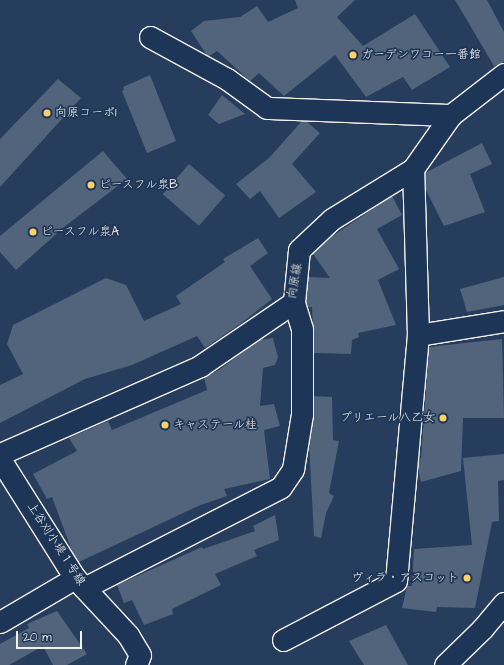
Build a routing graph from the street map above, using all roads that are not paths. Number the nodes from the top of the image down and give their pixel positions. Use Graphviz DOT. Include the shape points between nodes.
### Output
graph roads {
  1 [pos="150,37"];
  2 [pos="504,74"];
  3 [pos="451,115"];
  4 [pos="413,169"];
  5 [pos="294,302"];
  6 [pos="504,321"];
  7 [pos="418,336"];
  8 [pos="0,454"];
  9 [pos="4,470"];
  10 [pos="80,583"];
  11 [pos="504,603"];
  12 [pos="0,622"];
  13 [pos="283,640"];
  14 [pos="136,665"];
  15 [pos="445,665"];
  1 -- 3 [label="street" via="227,79 267,108"];
  2 -- 3 [label="street, 向原線"];
  3 -- 4 [label="street, 向原線"];
  4 -- 5 [label="street, 向原線" via="332,219 299,250"];
  4 -- 7 [label="street"];
  5 -- 8 [label="street, 向原線" via="200,366"];
  5 -- 10 [label="street" via="302,329 302,414 293,469 281,486"];
  6 -- 7 [label="street"];
  7 -- 13 [label="street" via="396,581"];
  9 -- 10 [label="street, 上谷刈小堤１号線"];
  10 -- 12 [label="street"];
  10 -- 14 [label="street, 上谷刈小堤１号線" via="128,635 140,655"];
  11 -- 15 [label="street"];
}
